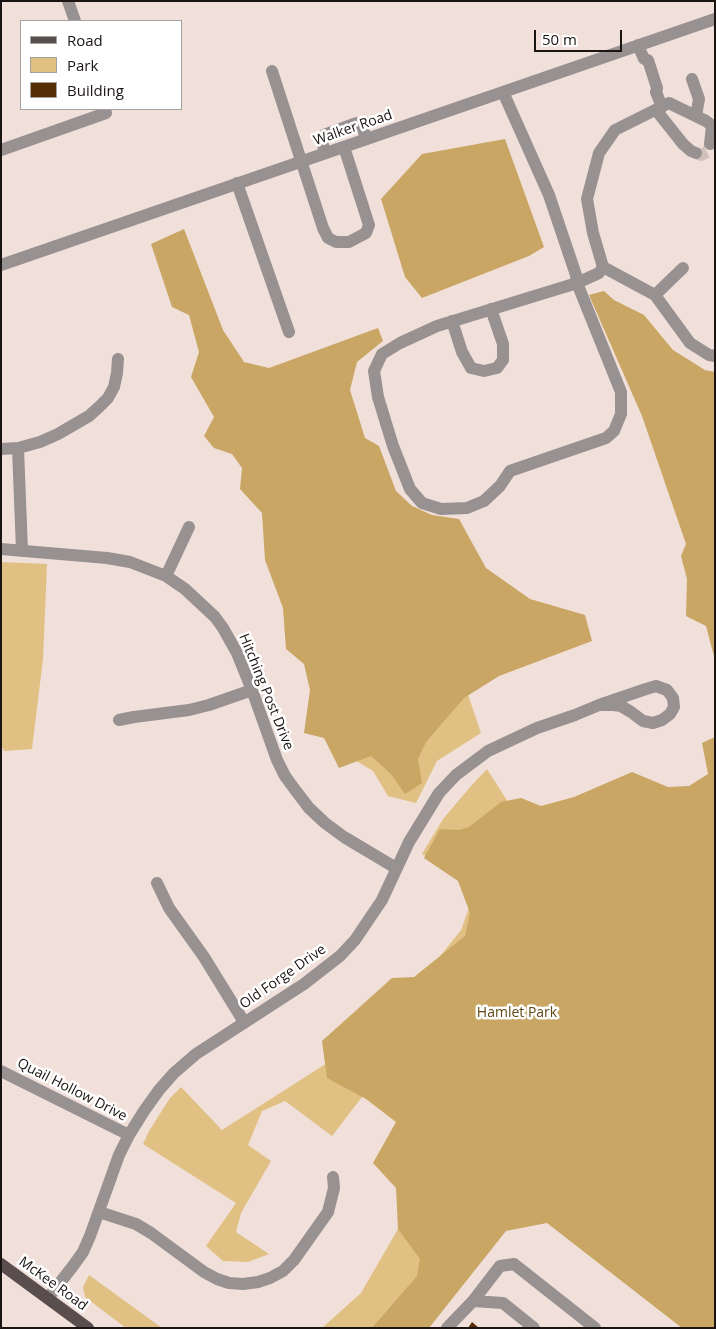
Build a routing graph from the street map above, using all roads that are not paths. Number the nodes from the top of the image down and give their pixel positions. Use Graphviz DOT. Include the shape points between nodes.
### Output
graph roads {
  1 [pos="68,1"];
  2 [pos="715,19"];
  3 [pos="75,20"];
  4 [pos="638,45"];
  5 [pos="272,71"];
  6 [pos="692,79"];
  7 [pos="502,92"];
  8 [pos="659,108"];
  9 [pos="105,110"];
  10 [pos="696,116"];
  11 [pos="714,127"];
  12 [pos="368,139"];
  13 [pos="710,144"];
  14 [pos="344,147"];
  15 [pos="1,150"];
  16 [pos="325,153"];
  17 [pos="696,153"];
  18 [pos="301,162"];
  19 [pos="238,183"];
  20 [pos="1,265"];
  21 [pos="602,266"];
  22 [pos="683,268"];
  23 [pos="577,283"];
  24 [pos="655,295"];
  25 [pos="491,309"];
  26 [pos="452,321"];
  27 [pos="289,332"];
  28 [pos="715,356"];
  29 [pos="118,359"];
  30 [pos="18,448"];
  31 [pos="1,449"];
  32 [pos="189,528"];
  33 [pos="1,549"];
  34 [pos="22,551"];
  35 [pos="166,576"];
  36 [pos="252,690"];
  37 [pos="599,705"];
  38 [pos="120,720"];
  39 [pos="396,868"];
  40 [pos="157,883"];
  41 [pos="244,1022"];
  42 [pos="1,1071"];
  43 [pos="129,1135"];
  44 [pos="334,1177"];
  45 [pos="99,1212"];
  46 [pos="1,1264"];
  47 [pos="48,1298"];
  48 [pos="473,1300"];
  49 [pos="88,1328"];
  50 [pos="447,1328"];
  51 [pos="534,1328"];
  52 [pos="594,1328"];
  1 -- 3 [label="street"];
  2 -- 4 [label="street, Walker Road"];
  4 -- 7 [label="street, Walker Road"];
  4 -- 8 [label="street"];
  5 -- 18 [label="street"];
  6 -- 10 [label="street" via="700,99"];
  7 -- 12 [label="street, Walker Road"];
  7 -- 23 [label="street" via="549,195"];
  8 -- 10 [label="street" via="670,103"];
  8 -- 17 [label="street" via="682,144"];
  8 -- 21 [label="street" via="615,130 599,153 587,199"];
  9 -- 15 [label="street" via="106,113"];
  10 -- 11 [label="street"];
  11 -- 13 [label="street"];
  12 -- 14 [label="street, Walker Road"];
  12 -- 16 [label="street" via="361,125 354,124 324,134"];
  14 -- 16 [label="street, Walker Road"];
  14 -- 18 [label="street" via="369,225 366,233 349,242 328,238"];
  16 -- 18 [label="street, Walker Road"];
  18 -- 19 [label="street, Walker Road"];
  19 -- 20 [label="street, Walker Road"];
  19 -- 27 [label="street"];
  21 -- 23 [label="street" via="599,273"];
  21 -- 24 [label="street"];
  22 -- 24 [label="street"];
  23 -- 25 [label="street"];
  23 -- 26 [label="street" via="621,392 621,414 614,431 606,438 510,471 484,501 467,508 441,509 422,503 410,489 378,397 374,371 382,354"];
  24 -- 28 [label="street" via="690,343"];
  25 -- 26 [label="street"];
  25 -- 26 [label="street" via="503,344 503,360 497,368 484,371 471,368"];
  29 -- 30 [label="street" via="114,387 100,408 58,434"];
  30 -- 31 [label="street"];
  30 -- 34 [label="street"];
  32 -- 35 [label="street"];
  33 -- 34 [label="street, Hitching Post Drive"];
  34 -- 35 [label="street, Hitching Post Drive" via="107,558 130,562"];
  35 -- 36 [label="street, Hitching Post Drive" via="215,617 237,653"];
  36 -- 38 [label="street" via="189,710"];
  36 -- 39 [label="street, Hitching Post Drive" via="277,760 305,802 344,837"];
  37 -- 37 [label="street, Old Forge Drive" via="656,686 667,690 674,707 670,714 653,723 621,706"];
  37 -- 39 [label="street, Old Forge Drive" via="488,751 456,775 438,793"];
  39 -- 41 [label="street, Old Forge Drive" via="382,900 340,956 304,984"];
  40 -- 41 [label="street" via="169,908"];
  41 -- 43 [label="street, Old Forge Drive" via="174,1073 144,1110"];
  42 -- 43 [label="street, Quail Hollow Drive"];
  43 -- 45 [label="street, Old Forge Drive"];
  44 -- 45 [label="street" via="328,1212 294,1260 283,1271 258,1282 229,1283 216,1279 136,1224"];
  45 -- 47 [label="street, Old Forge Drive" via="83,1252"];
  46 -- 47 [label="main road, McKee Road"];
  47 -- 49 [label="main road, McKee Road"];
  48 -- 50 [label="street"];
  48 -- 51 [label="street" via="503,1303"];
  48 -- 52 [label="street" via="500,1266 514,1264"];
}
